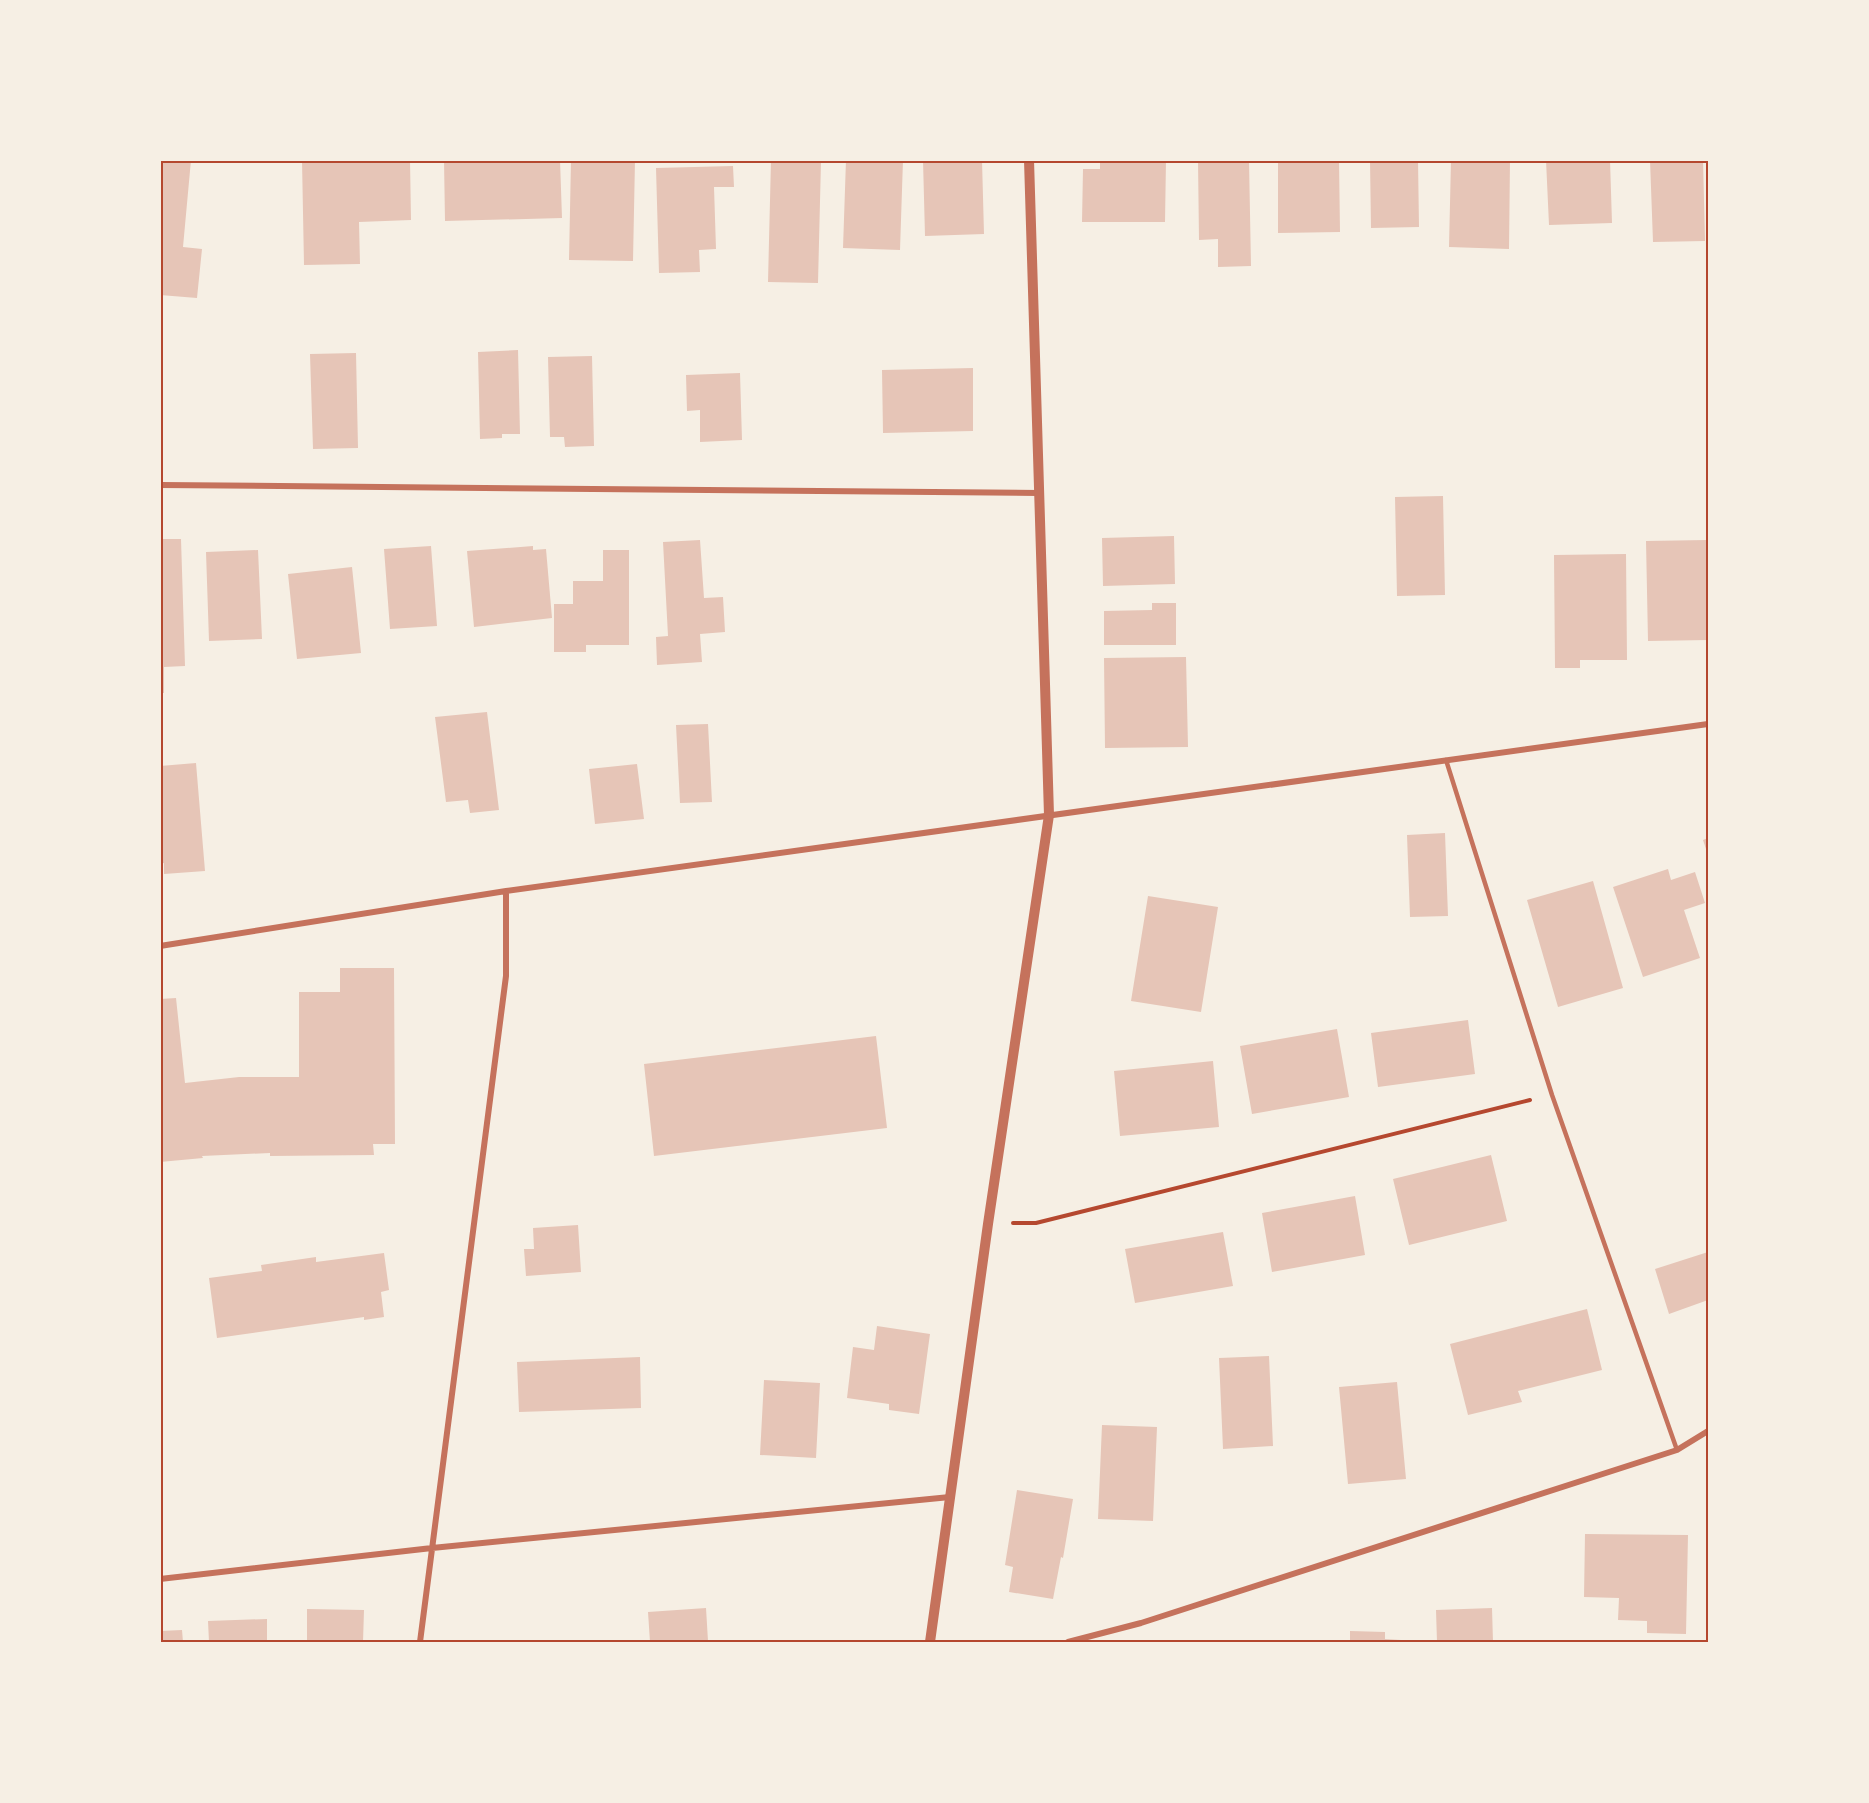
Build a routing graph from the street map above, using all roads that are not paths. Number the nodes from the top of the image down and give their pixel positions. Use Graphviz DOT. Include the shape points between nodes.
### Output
graph roads {
  1 [pos="1029,160"];
  2 [pos="160,485"];
  3 [pos="1039,493"];
  4 [pos="1708,724"];
  5 [pos="1446,760"];
  6 [pos="1049,815"];
  7 [pos="506,891"];
  8 [pos="160,946"];
  9 [pos="1708,1431"];
  10 [pos="1677,1450"];
  11 [pos="950,1497"];
  12 [pos="432,1548"];
  13 [pos="160,1579"];
  14 [pos="420,1642"];
  15 [pos="930,1642"];
  16 [pos="1068,1642"];
  1 -- 3 [label="street"];
  2 -- 3 [label="street"];
  3 -- 6 [label="street"];
  4 -- 5 [label="street"];
  5 -- 6 [label="street"];
  5 -- 10 [label="lane" via="1552,1095"];
  6 -- 7 [label="street"];
  6 -- 11 [label="street"];
  7 -- 8 [label="street"];
  7 -- 12 [label="street" via="506,976"];
  9 -- 10 [label="street"];
  10 -- 16 [label="street" via="1152,1619"];
  11 -- 12 [label="street"];
  11 -- 15 [label="street"];
  12 -- 13 [label="street"];
  12 -- 14 [label="street"];
}
